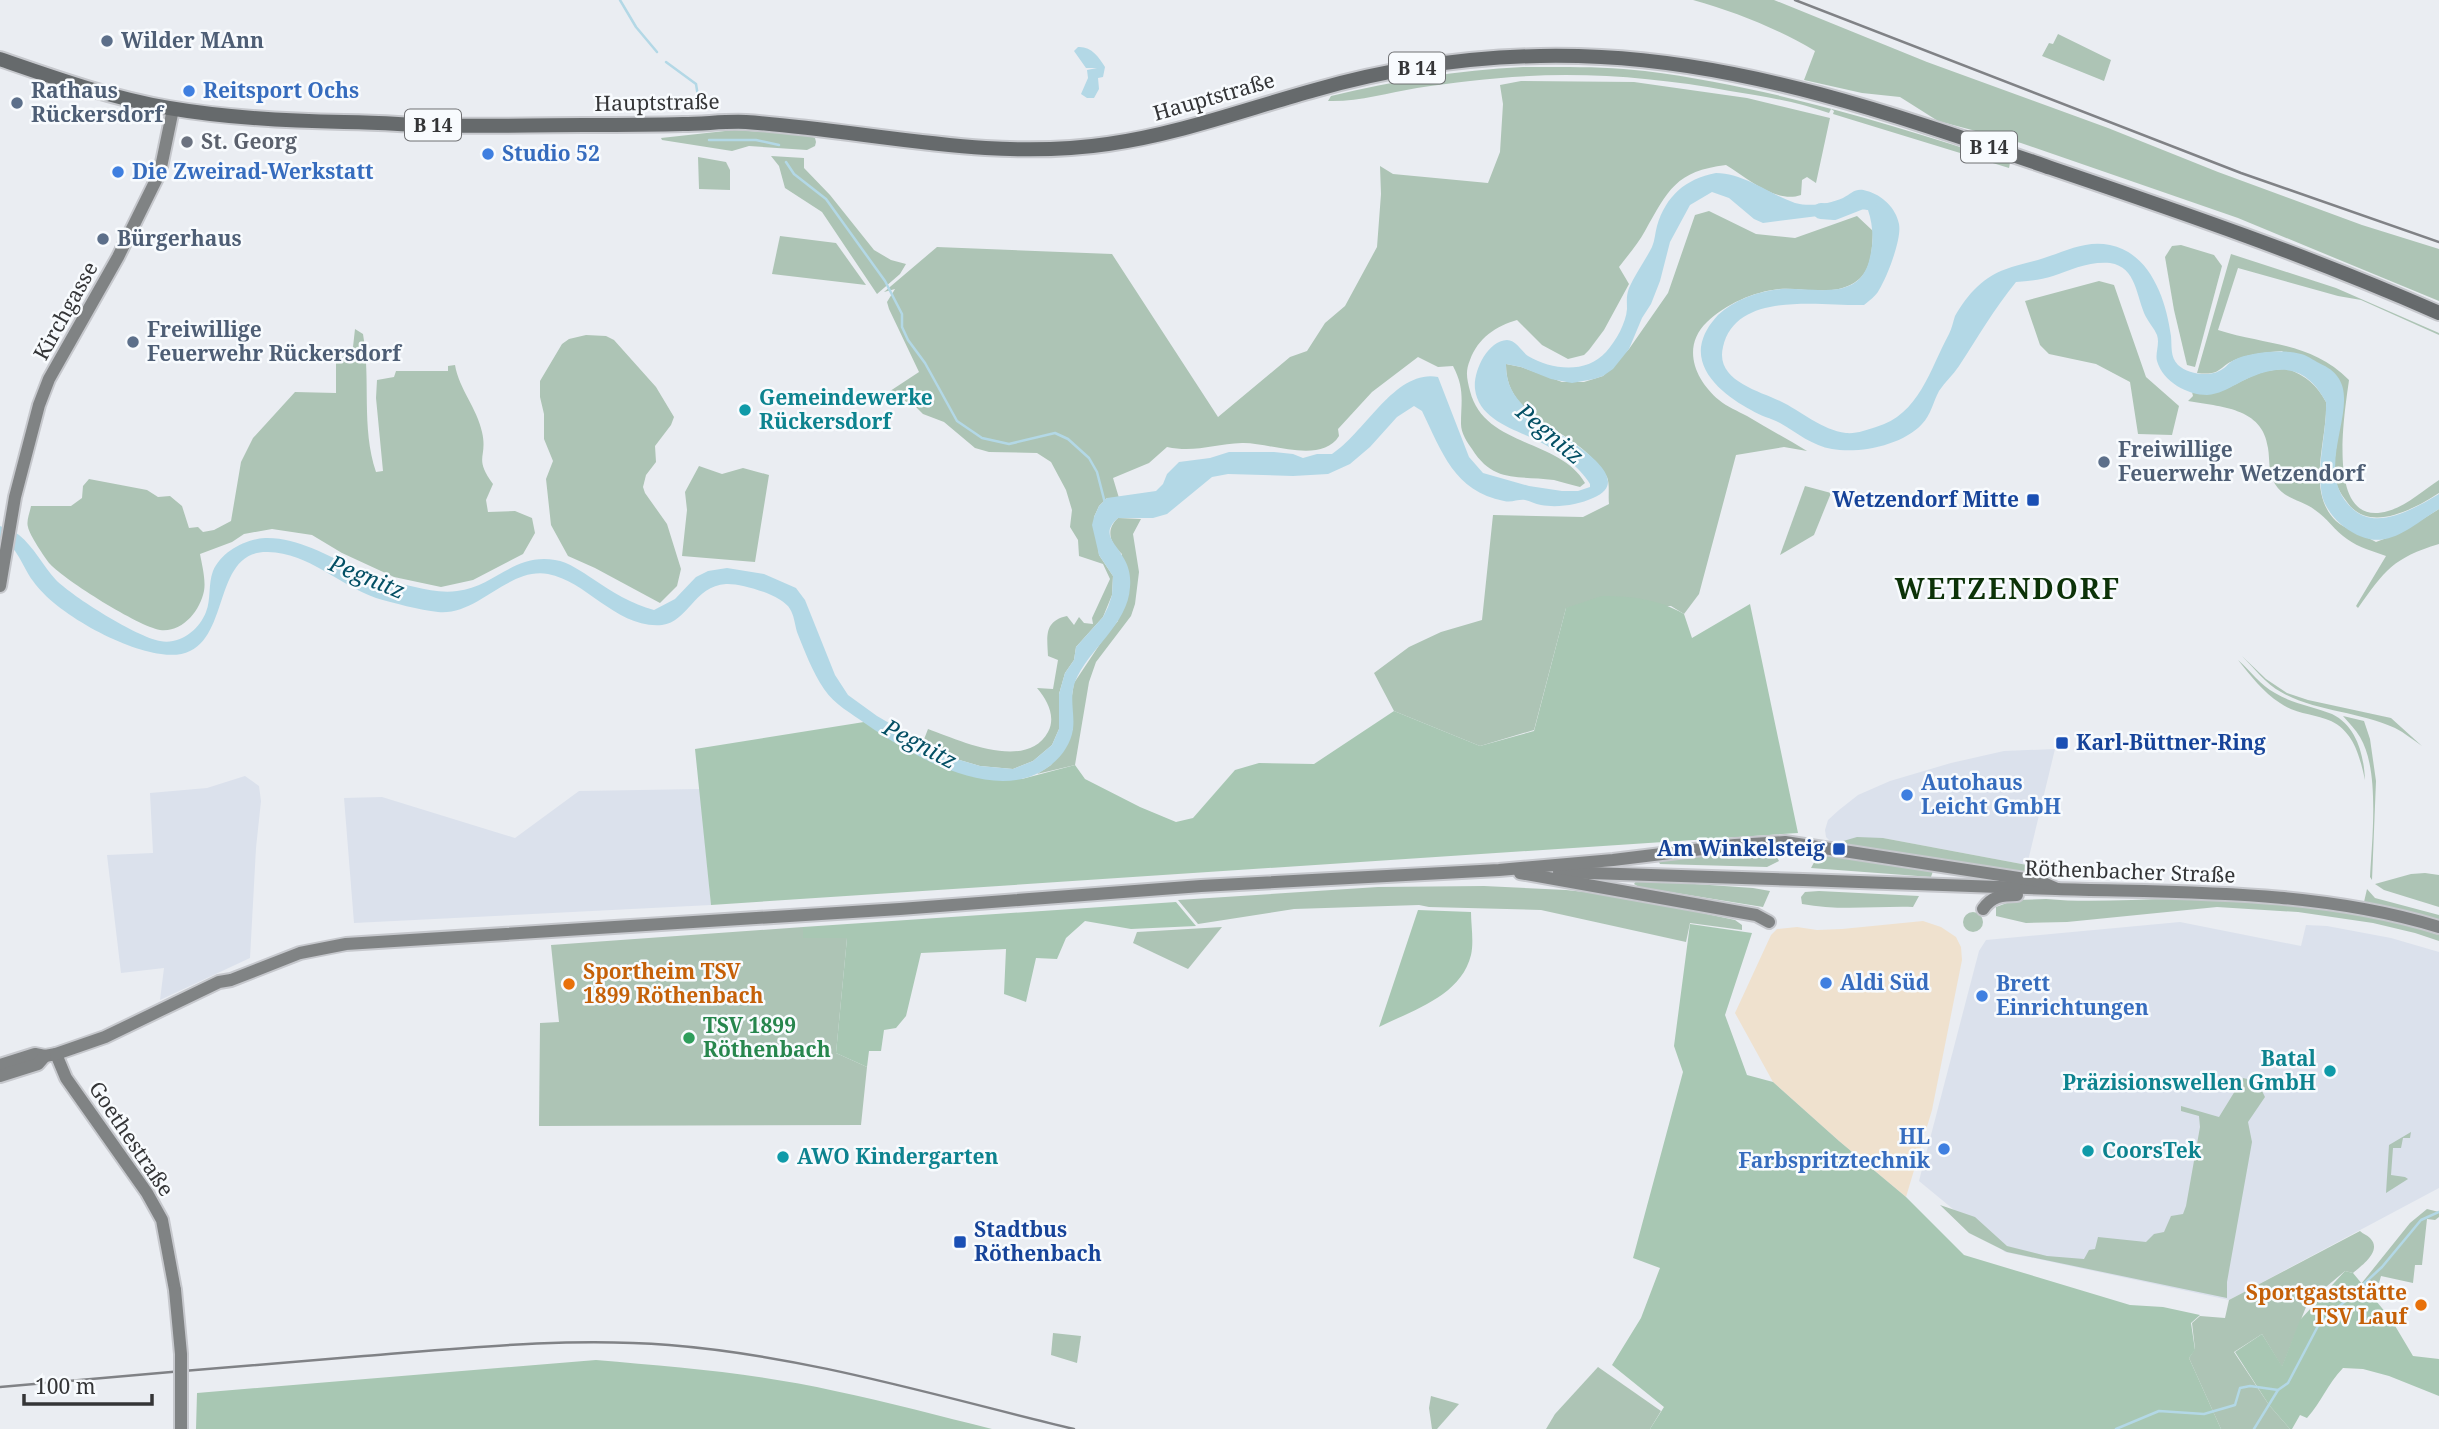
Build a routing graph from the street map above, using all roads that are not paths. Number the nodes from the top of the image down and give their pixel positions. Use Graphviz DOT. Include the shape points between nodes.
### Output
graph roads {
  1 [pos="0,60"];
  2 [pos="173,109"];
  3 [pos="2439,313"];
  4 [pos="0,586"];
  5 [pos="1499,870"];
  6 [pos="2057,889"];
  7 [pos="1983,909"];
  8 [pos="1769,922"];
  9 [pos="2439,927"];
  10 [pos="51,1055"];
  11 [pos="0,1065"];
  12 [pos="0,1076"];
  13 [pos="181,1429"];
  1 -- 2 [label="main road, Hauptstraße / B 14"];
  2 -- 3 [label="main road, Hauptstraße / B 14" via="252,119 422,125 737,122 945,145 1041,150 1166,134 1315,90 1432,65 1601,57 1684,66 1766,82 1924,125 2277,247"];
  2 -- 4 [label="main road, Kirchgasse" via="160,172 39,405 15,497"];
  5 -- 6 [label="main road, Röthenbacher Straße"];
  5 -- 6 [label="main road" via="1785,842 2039,881"];
  5 -- 8 [label="main road" via="1743,913"];
  5 -- 10 [label="main road" via="1201,886 323,947 231,980 160,1017"];
  6 -- 7 [label="main road" via="2048,895 2001,895"];
  6 -- 9 [label="main road, Röthenbacher Straße" via="2298,898 2351,905"];
  10 -- 11 [label="main road" via="35,1054"];
  10 -- 12 [label="main road"];
  10 -- 13 [label="main road, Goethestraße, bridge" via="162,1220 181,1354"];
}
